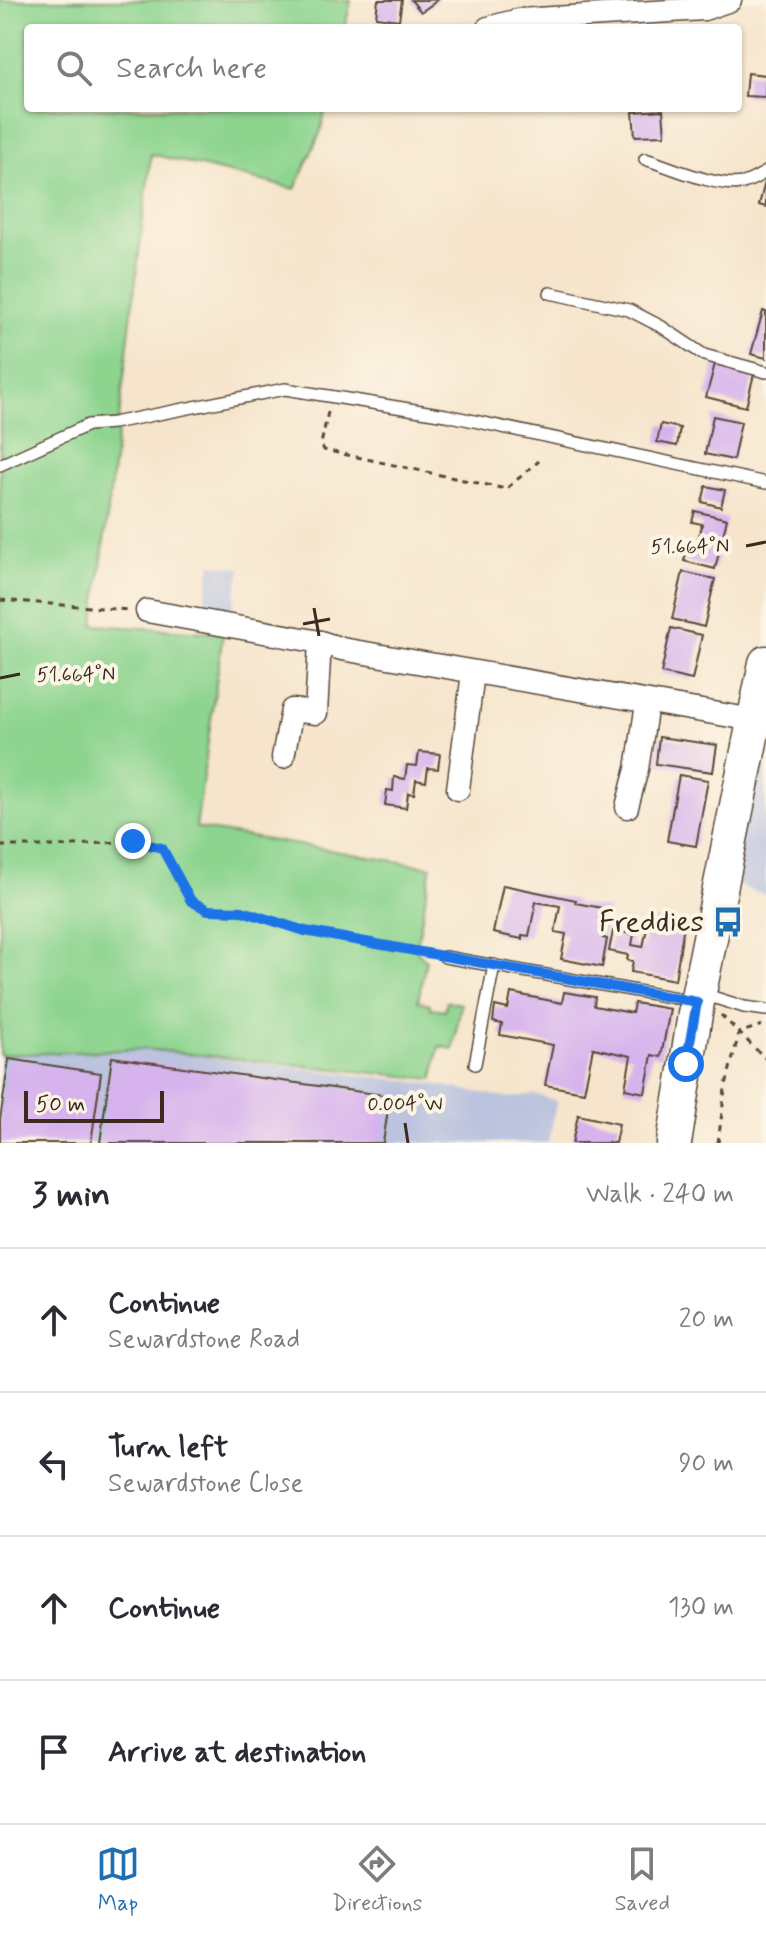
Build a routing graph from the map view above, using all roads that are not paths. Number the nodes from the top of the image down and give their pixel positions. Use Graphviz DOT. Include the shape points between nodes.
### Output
graph roads {
  1 [pos="730,0"];
  2 [pos="504,24"];
  3 [pos="645,159"];
  4 [pos="766,172"];
  5 [pos="550,293"];
  6 [pos="766,372"];
  7 [pos="0,465"];
  8 [pos="766,483"];
  9 [pos="147,611"];
  10 [pos="320,642"];
  11 [pos="766,663"];
  12 [pos="473,673"];
  13 [pos="647,704"];
  14 [pos="754,720"];
  15 [pos="283,757"];
  16 [pos="458,789"];
  17 [pos="627,807"];
  18 [pos="445,957"];
  19 [pos="494,965"];
  20 [pos="690,998"];
  21 [pos="766,1010"];
  22 [pos="475,1064"];
  23 [pos="674,1143"];
  1 -- 2 [label="street" via="704,9"];
  3 -- 4 [label="lane" via="731,183"];
  5 -- 6 [label="lane" via="629,310 704,355"];
  7 -- 8 [label="lane" via="88,425 285,389 446,415"];
  9 -- 10 [label="street"];
  10 -- 12 [label="street"];
  10 -- 15 [label="street" via="316,713 292,710"];
  11 -- 14 [label="main road"];
  12 -- 13 [label="street"];
  12 -- 16 [label="street"];
  13 -- 14 [label="street"];
  13 -- 17 [label="street"];
  14 -- 20 [label="main road"];
  18 -- 19 [label="lane"];
  19 -- 20 [label="lane"];
  19 -- 22 [label="lane"];
  20 -- 21 [label="lane"];
  20 -- 23 [label="main road"];
}
